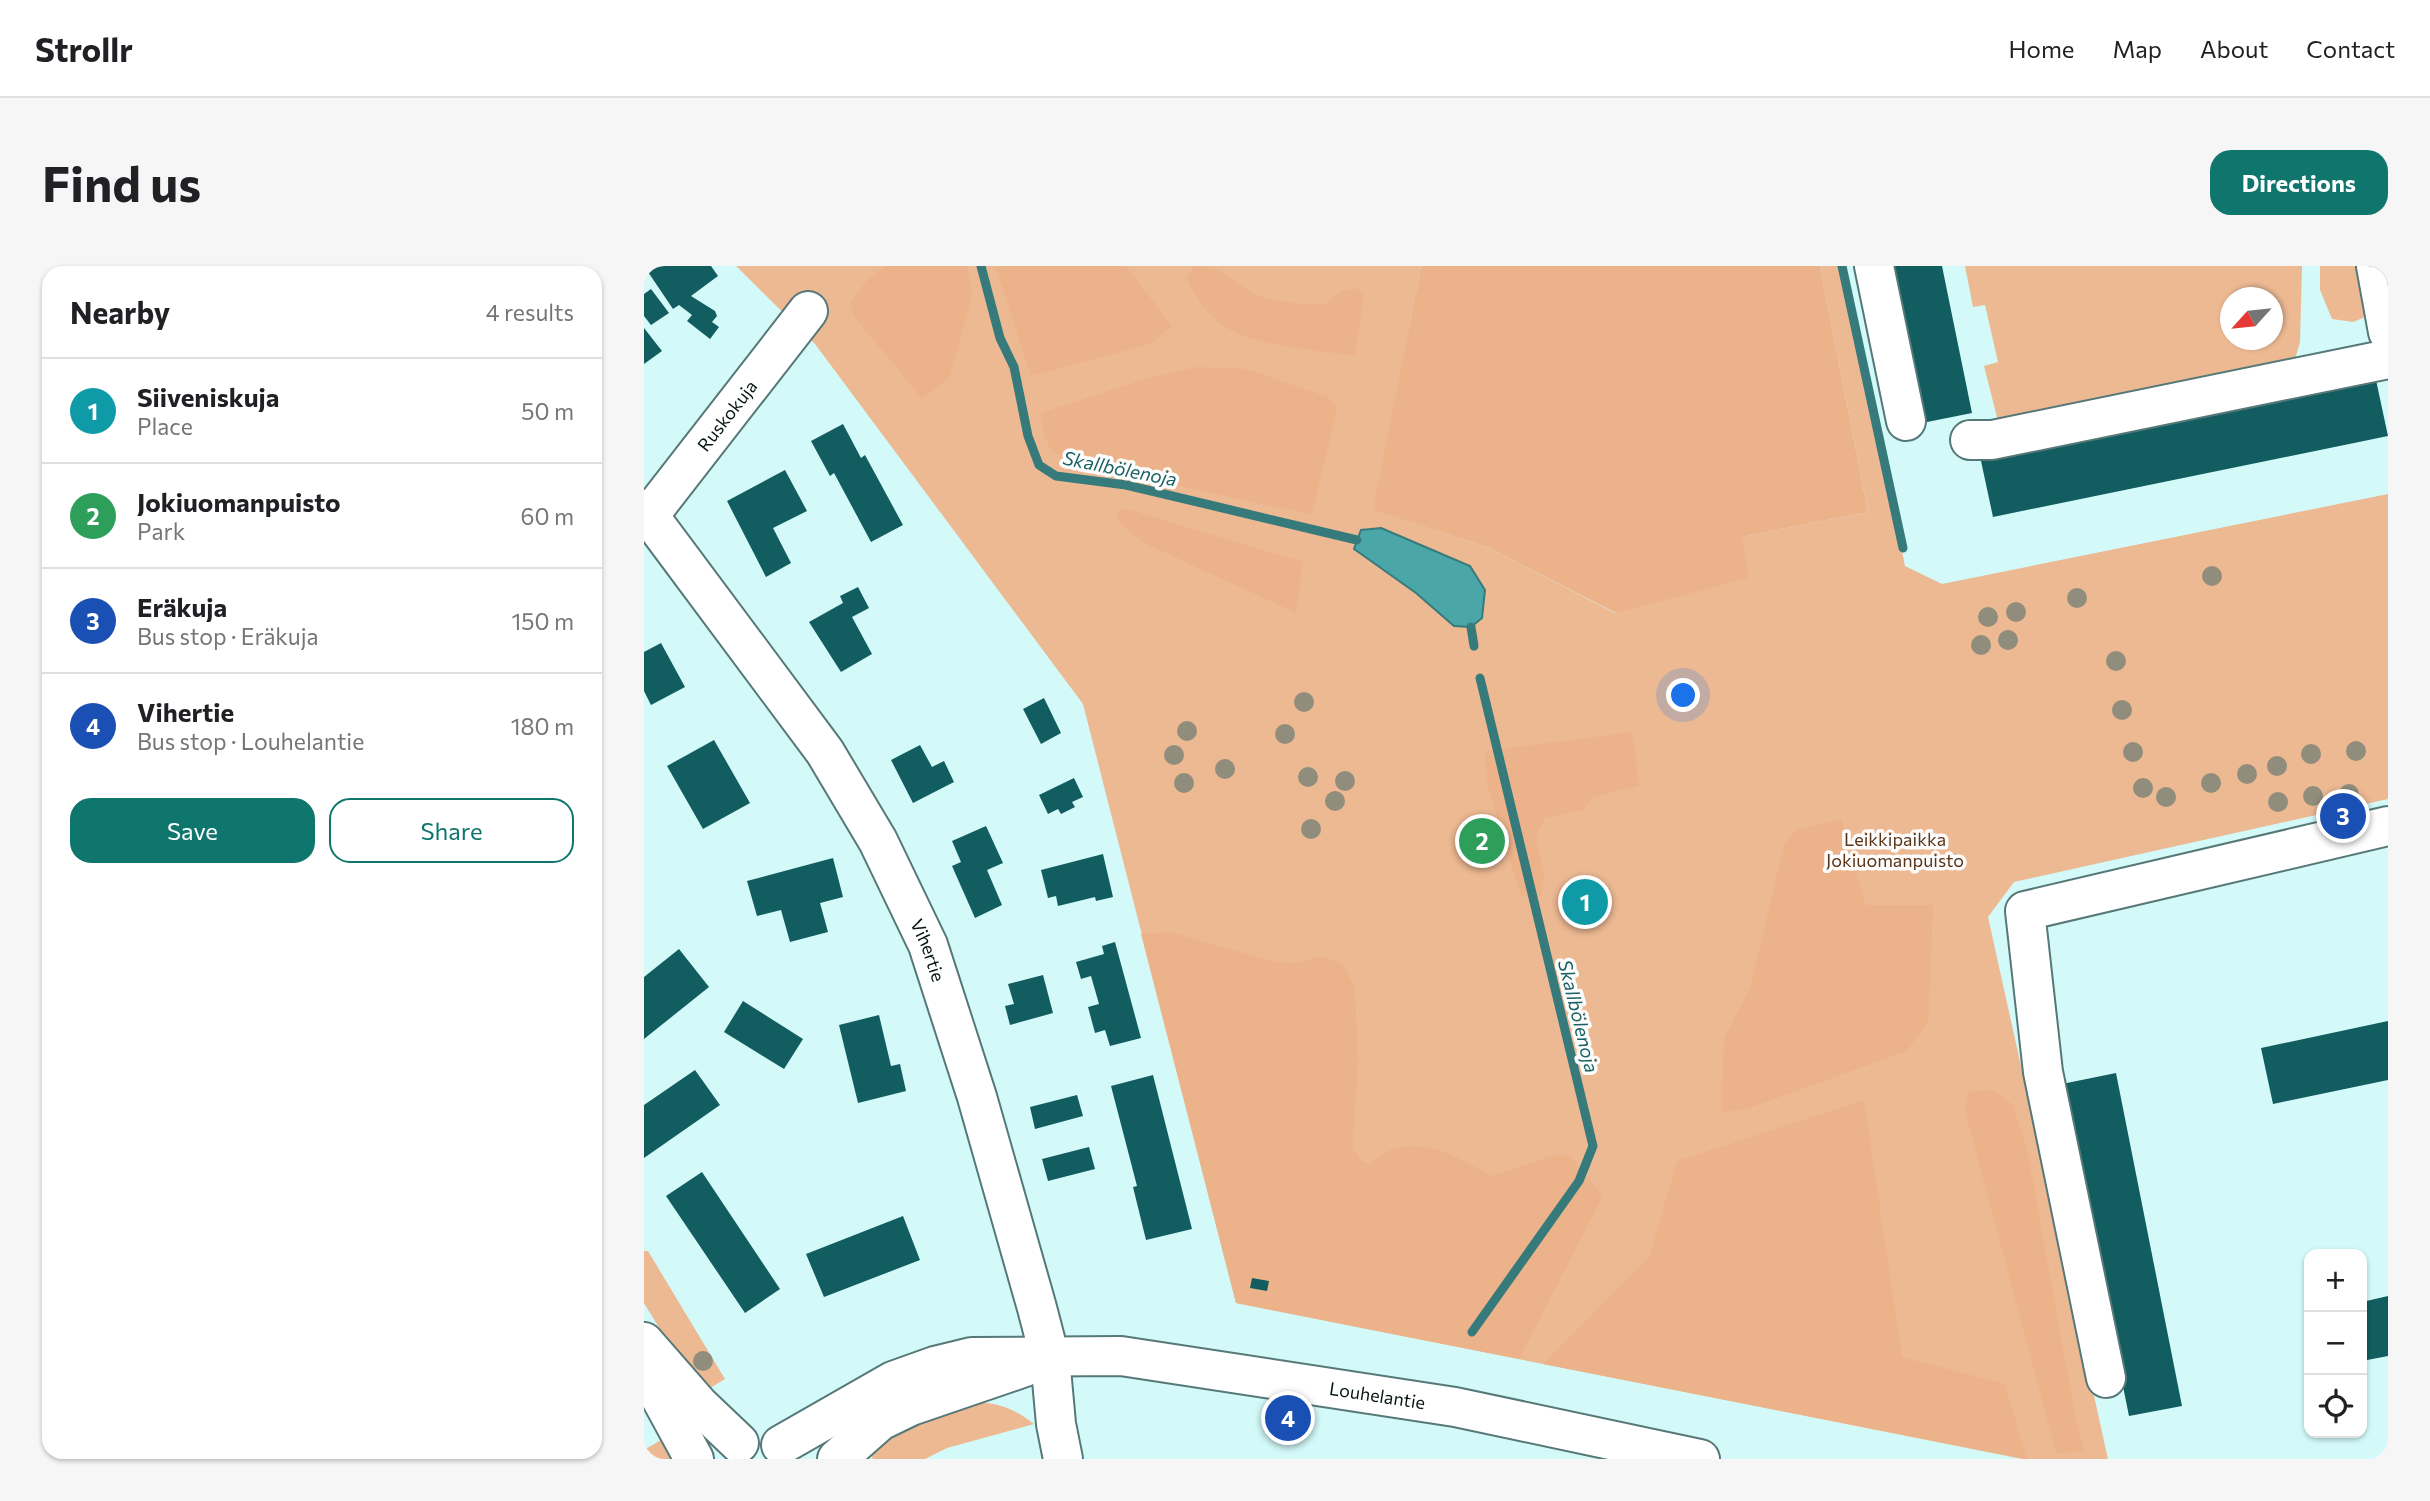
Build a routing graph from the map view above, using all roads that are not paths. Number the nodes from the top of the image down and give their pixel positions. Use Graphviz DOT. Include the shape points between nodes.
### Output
graph roads {
  1 [pos="1874,266"];
  2 [pos="2376,266"];
  3 [pos="808,311"];
  4 [pos="2388,332"];
  5 [pos="2388,359"];
  6 [pos="1906,421"];
  7 [pos="1970,440"];
  8 [pos="646,515"];
  9 [pos="2388,826"];
  10 [pos="644,1342"];
  11 [pos="1050,1358"];
  12 [pos="644,1367"];
  13 [pos="2106,1378"];
  14 [pos="725,1451"];
  15 [pos="791,1452"];
  16 [pos="694,1459"];
  17 [pos="837,1459"];
  18 [pos="1063,1459"];
  19 [pos="1700,1459"];
  1 -- 6 [label="main road"];
  2 -- 4 [label="main road"];
  3 -- 8 [label="main road, Ruskokuja"];
  5 -- 7 [label="main road" via="1992,440"];
  8 -- 11 [label="main road, Vihertie" via="825,752 878,841 928,945 977,1097"];
  9 -- 13 [label="main road" via="2025,911 2043,1072"];
  10 -- 14 [label="main road" via="699,1405"];
  11 -- 15 [label="main road, Louhelantie" via="972,1357 893,1381"];
  11 -- 17 [label="main road, Louhelantie" via="911,1406 880,1421"];
  11 -- 18 [label="main road, Vihertie"];
  11 -- 19 [label="main road, Louhelantie" via="1121,1356 1214,1370 1455,1408"];
  12 -- 16 [label="main road"];
  14 -- 15 [label="main road" via="753,1441"];
}
